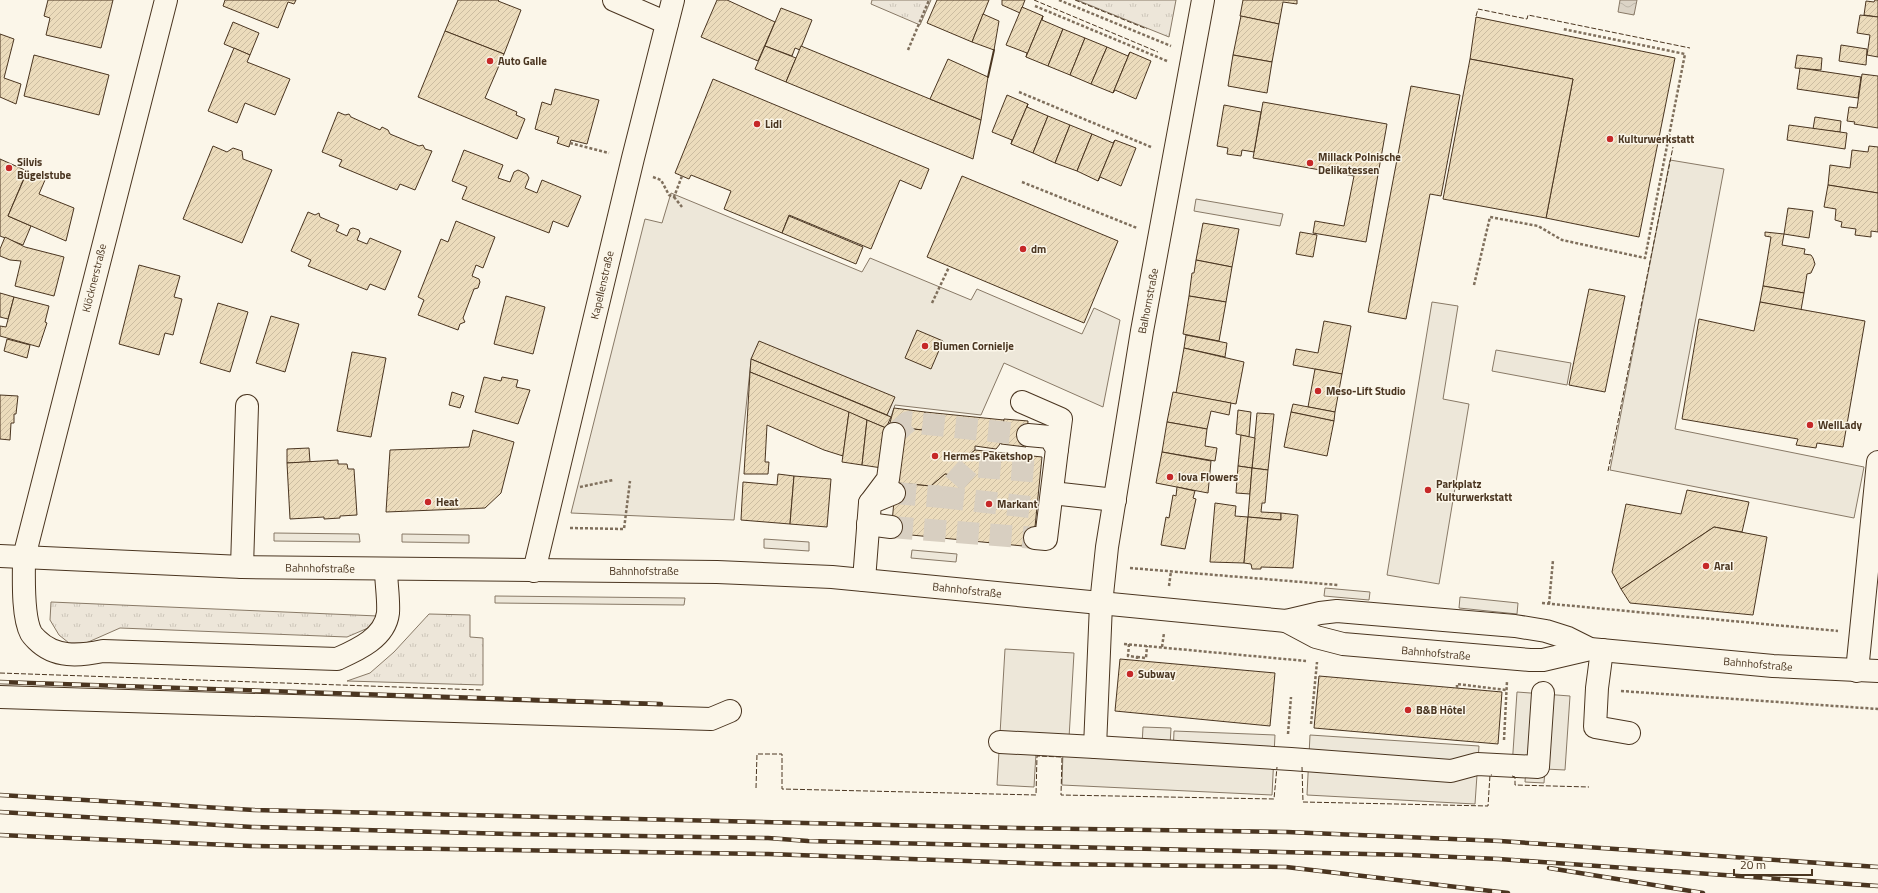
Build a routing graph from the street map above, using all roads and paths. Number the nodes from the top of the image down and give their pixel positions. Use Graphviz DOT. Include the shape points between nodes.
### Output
graph roads {
  1 [pos="166,0"];
  2 [pos="614,0"];
  3 [pos="673,0"];
  4 [pos="929,0"];
  5 [pos="1059,0"];
  6 [pos="1203,0"];
  7 [pos="1035,6"];
  8 [pos="667,23"];
  9 [pos="1563,29"];
  10 [pos="908,50"];
  11 [pos="1192,58"];
  12 [pos="1019,92"];
  13 [pos="570,143"];
  14 [pos="1175,151"];
  15 [pos="631,164"];
  16 [pos="682,176"];
  17 [pos="1022,182"];
  18 [pos="674,197"];
  19 [pos="682,207"];
  20 [pos="1160,237"];
  21 [pos="950,267"];
  22 [pos="1474,285"];
  23 [pos="932,303"];
  24 [pos="1022,402"];
  25 [pos="247,406"];
  26 [pos="894,434"];
  27 [pos="1028,435"];
  28 [pos="1053,443"];
  29 [pos="1878,462"];
  30 [pos="613,480"];
  31 [pos="630,480"];
  32 [pos="581,486"];
  33 [pos="1047,491"];
  34 [pos="894,493"];
  35 [pos="1115,500"];
  36 [pos="870,503"];
  37 [pos="868,524"];
  38 [pos="567,527"];
  39 [pos="891,527"];
  40 [pos="1035,538"];
  41 [pos="0,556"];
  42 [pos="24,557"];
  43 [pos="1554,560"];
  44 [pos="242,567"];
  45 [pos="386,569"];
  46 [pos="534,571"];
  47 [pos="864,580"];
  48 [pos="1101,604"];
  49 [pos="1549,604"];
  50 [pos="1286,621"];
  51 [pos="1129,644"];
  52 [pos="1147,646"];
  53 [pos="1596,649"];
  54 [pos="1137,657"];
  55 [pos="1136,661"];
  56 [pos="1317,662"];
  57 [pos="1868,671"];
  58 [pos="1507,679"];
  59 [pos="1457,688"];
  60 [pos="1597,688"];
  61 [pos="1506,690"];
  62 [pos="1543,693"];
  63 [pos="0,697"];
  64 [pos="1291,697"];
  65 [pos="1878,709"];
  66 [pos="730,711"];
  67 [pos="1311,724"];
  68 [pos="1629,733"];
  69 [pos="1000,742"];
  70 [pos="1095,747"];
  71 [pos="1286,759"];
  72 [pos="1503,766"];
  1 -- 42 [label="main road, Klöcknerstraße"];
  2 -- 8 [label="main road"];
  3 -- 8 [label="main road, Kapellenstraße"];
  4 -- 10 [label="path"];
  5 -- 11 [label="path" via="1173,47"];
  6 -- 11 [label="main road, Balhornstraße"];
  7 -- 11 [label="path" via="1172,63"];
  8 -- 15 [label="main road, Kapellenstraße"];
  9 -- 22 [label="path" via="1686,54 1645,258 1562,240 1538,226 1490,217"];
  11 -- 14 [label="main road, Balhornstraße"];
  12 -- 14 [label="path" via="1150,146"];
  13 -- 15 [label="path"];
  14 -- 20 [label="main road, Balhornstraße"];
  15 -- 18 [label="path" via="661,180 669,195"];
  15 -- 46 [label="main road, Kapellenstraße"];
  16 -- 18 [label="path"];
  17 -- 20 [label="path"];
  18 -- 19 [label="path"];
  20 -- 35 [label="main road, Balhornstraße" via="1134,376"];
  21 -- 23 [label="path"];
  24 -- 28 [label="main road" via="1061,419"];
  25 -- 44 [label="main road"];
  26 -- 36 [label="main road" via="888,479"];
  27 -- 28 [label="main road"];
  28 -- 33 [label="main road"];
  29 -- 57 [label="main road"];
  30 -- 32 [label="path"];
  31 -- 38 [label="path" via="624,529"];
  33 -- 35 [label="main road"];
  33 -- 40 [label="main road" via="1046,539"];
  34 -- 36 [label="main road"];
  35 -- 48 [label="main road, Balhornstraße" via="1104,566"];
  36 -- 37 [label="main road"];
  37 -- 39 [label="main road"];
  37 -- 47 [label="main road"];
  41 -- 42 [label="main road, Bahnhofstraße"];
  42 -- 44 [label="main road, Bahnhofstraße"];
  42 -- 45 [label="main road, Klöcknerstraße" via="24,605 31,633 44,647 80,656 103,651 337,659 362,648 382,627 388,613"];
  43 -- 49 [label="path"];
  44 -- 45 [label="main road, Bahnhofstraße"];
  45 -- 46 [label="main road, Bahnhofstraße"];
  46 -- 47 [label="main road, Bahnhofstraße" via="717,572"];
  47 -- 48 [label="main road, Bahnhofstraße"];
  48 -- 50 [label="main road, Bahnhofstraße"];
  48 -- 70 [label="main road, Balhornstraße"];
  50 -- 53 [label="main road, Bahnhofstraße" via="1337,611 1515,626 1546,631"];
  50 -- 53 [label="main road, Bahnhofstraße" via="1316,637 1343,644 1543,660"];
  51 -- 54 [label="path" via="1128,656"];
  52 -- 54 [label="path" via="1146,658"];
  53 -- 57 [label="main road, Bahnhofstraße" via="1773,666"];
  53 -- 60 [label="main road"];
  54 -- 55 [label="path"];
  56 -- 67 [label="path"];
  58 -- 61 [label="path"];
  59 -- 61 [label="path" via="1457,684"];
  60 -- 65 [label="path"];
  60 -- 68 [label="main road" via="1595,727"];
  61 -- 72 [label="path"];
  62 -- 72 [label="main road" via="1538,767"];
  63 -- 66 [label="main road" via="711,719"];
  64 -- 71 [label="path"];
  69 -- 70 [label="main road"];
  70 -- 71 [label="main road"];
  71 -- 72 [label="main road" via="1450,771 1477,764"];
}
